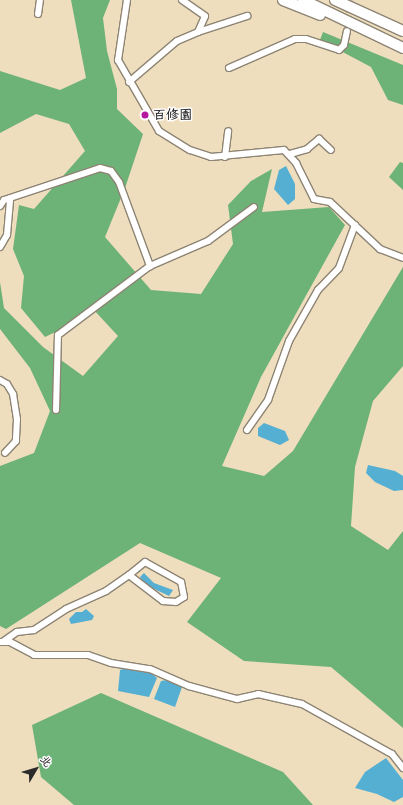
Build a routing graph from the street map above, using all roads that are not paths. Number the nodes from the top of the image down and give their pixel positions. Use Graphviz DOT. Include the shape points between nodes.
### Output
graph roads {
  1 [pos="40,0"];
  2 [pos="127,0"];
  3 [pos="182,0"];
  4 [pos="283,0"];
  5 [pos="303,0"];
  6 [pos="339,1"];
  7 [pos="38,14"];
  8 [pos="247,16"];
  9 [pos="344,21"];
  10 [pos="347,31"];
  11 [pos="403,31"];
  12 [pos="198,32"];
  13 [pos="403,48"];
  14 [pos="229,68"];
  15 [pos="129,82"];
  16 [pos="228,131"];
  17 [pos="330,150"];
  18 [pos="290,154"];
  19 [pos="225,157"];
  20 [pos="10,198"];
  21 [pos="0,206"];
  22 [pos="254,207"];
  23 [pos="355,225"];
  24 [pos="0,247"];
  25 [pos="403,258"];
  26 [pos="150,266"];
  27 [pos="0,380"];
  28 [pos="56,410"];
  29 [pos="247,430"];
  30 [pos="5,453"];
  31 [pos="129,575"];
  32 [pos="1,642"];
  33 [pos="403,768"];
  1 -- 7 [label="lane"];
  2 -- 15 [label="lane" via="118,60"];
  3 -- 12 [label="lane" via="205,16"];
  4 -- 9 [label="highway" via="317,14"];
  5 -- 9 [label="highway"];
  6 -- 11 [label="highway"];
  8 -- 12 [label="lane"];
  9 -- 13 [label="highway"];
  10 -- 14 [label="lane" via="344,45 339,50 306,39 295,39"];
  12 -- 15 [label="lane" via="177,41"];
  15 -- 19 [label="lane" via="159,131 190,150 211,157"];
  16 -- 19 [label="lane"];
  17 -- 18 [label="lane" via="320,138 307,149"];
  18 -- 19 [label="lane" via="284,150"];
  18 -- 23 [label="lane" via="311,196 330,202"];
  20 -- 21 [label="lane" via="4,200"];
  20 -- 24 [label="lane" via="7,235"];
  20 -- 26 [label="lane" via="100,168 111,171 119,182"];
  22 -- 26 [label="lane" via="208,241"];
  23 -- 25 [label="lane" via="380,250"];
  23 -- 29 [label="lane" via="339,268 318,290 289,341 268,400"];
  26 -- 28 [label="lane" via="58,335"];
  27 -- 30 [label="lane" via="7,384 13,394 17,419 16,441"];
  31 -- 31 [label="lane" via="164,601 176,602 184,597 181,582 145,562"];
  31 -- 32 [label="lane" via="106,591 66,609 34,630 17,632"];
  32 -- 33 [label="lane" via="10,642 34,655 88,655 111,663 150,669 189,686 237,699 258,694 302,704 392,754"];
}
